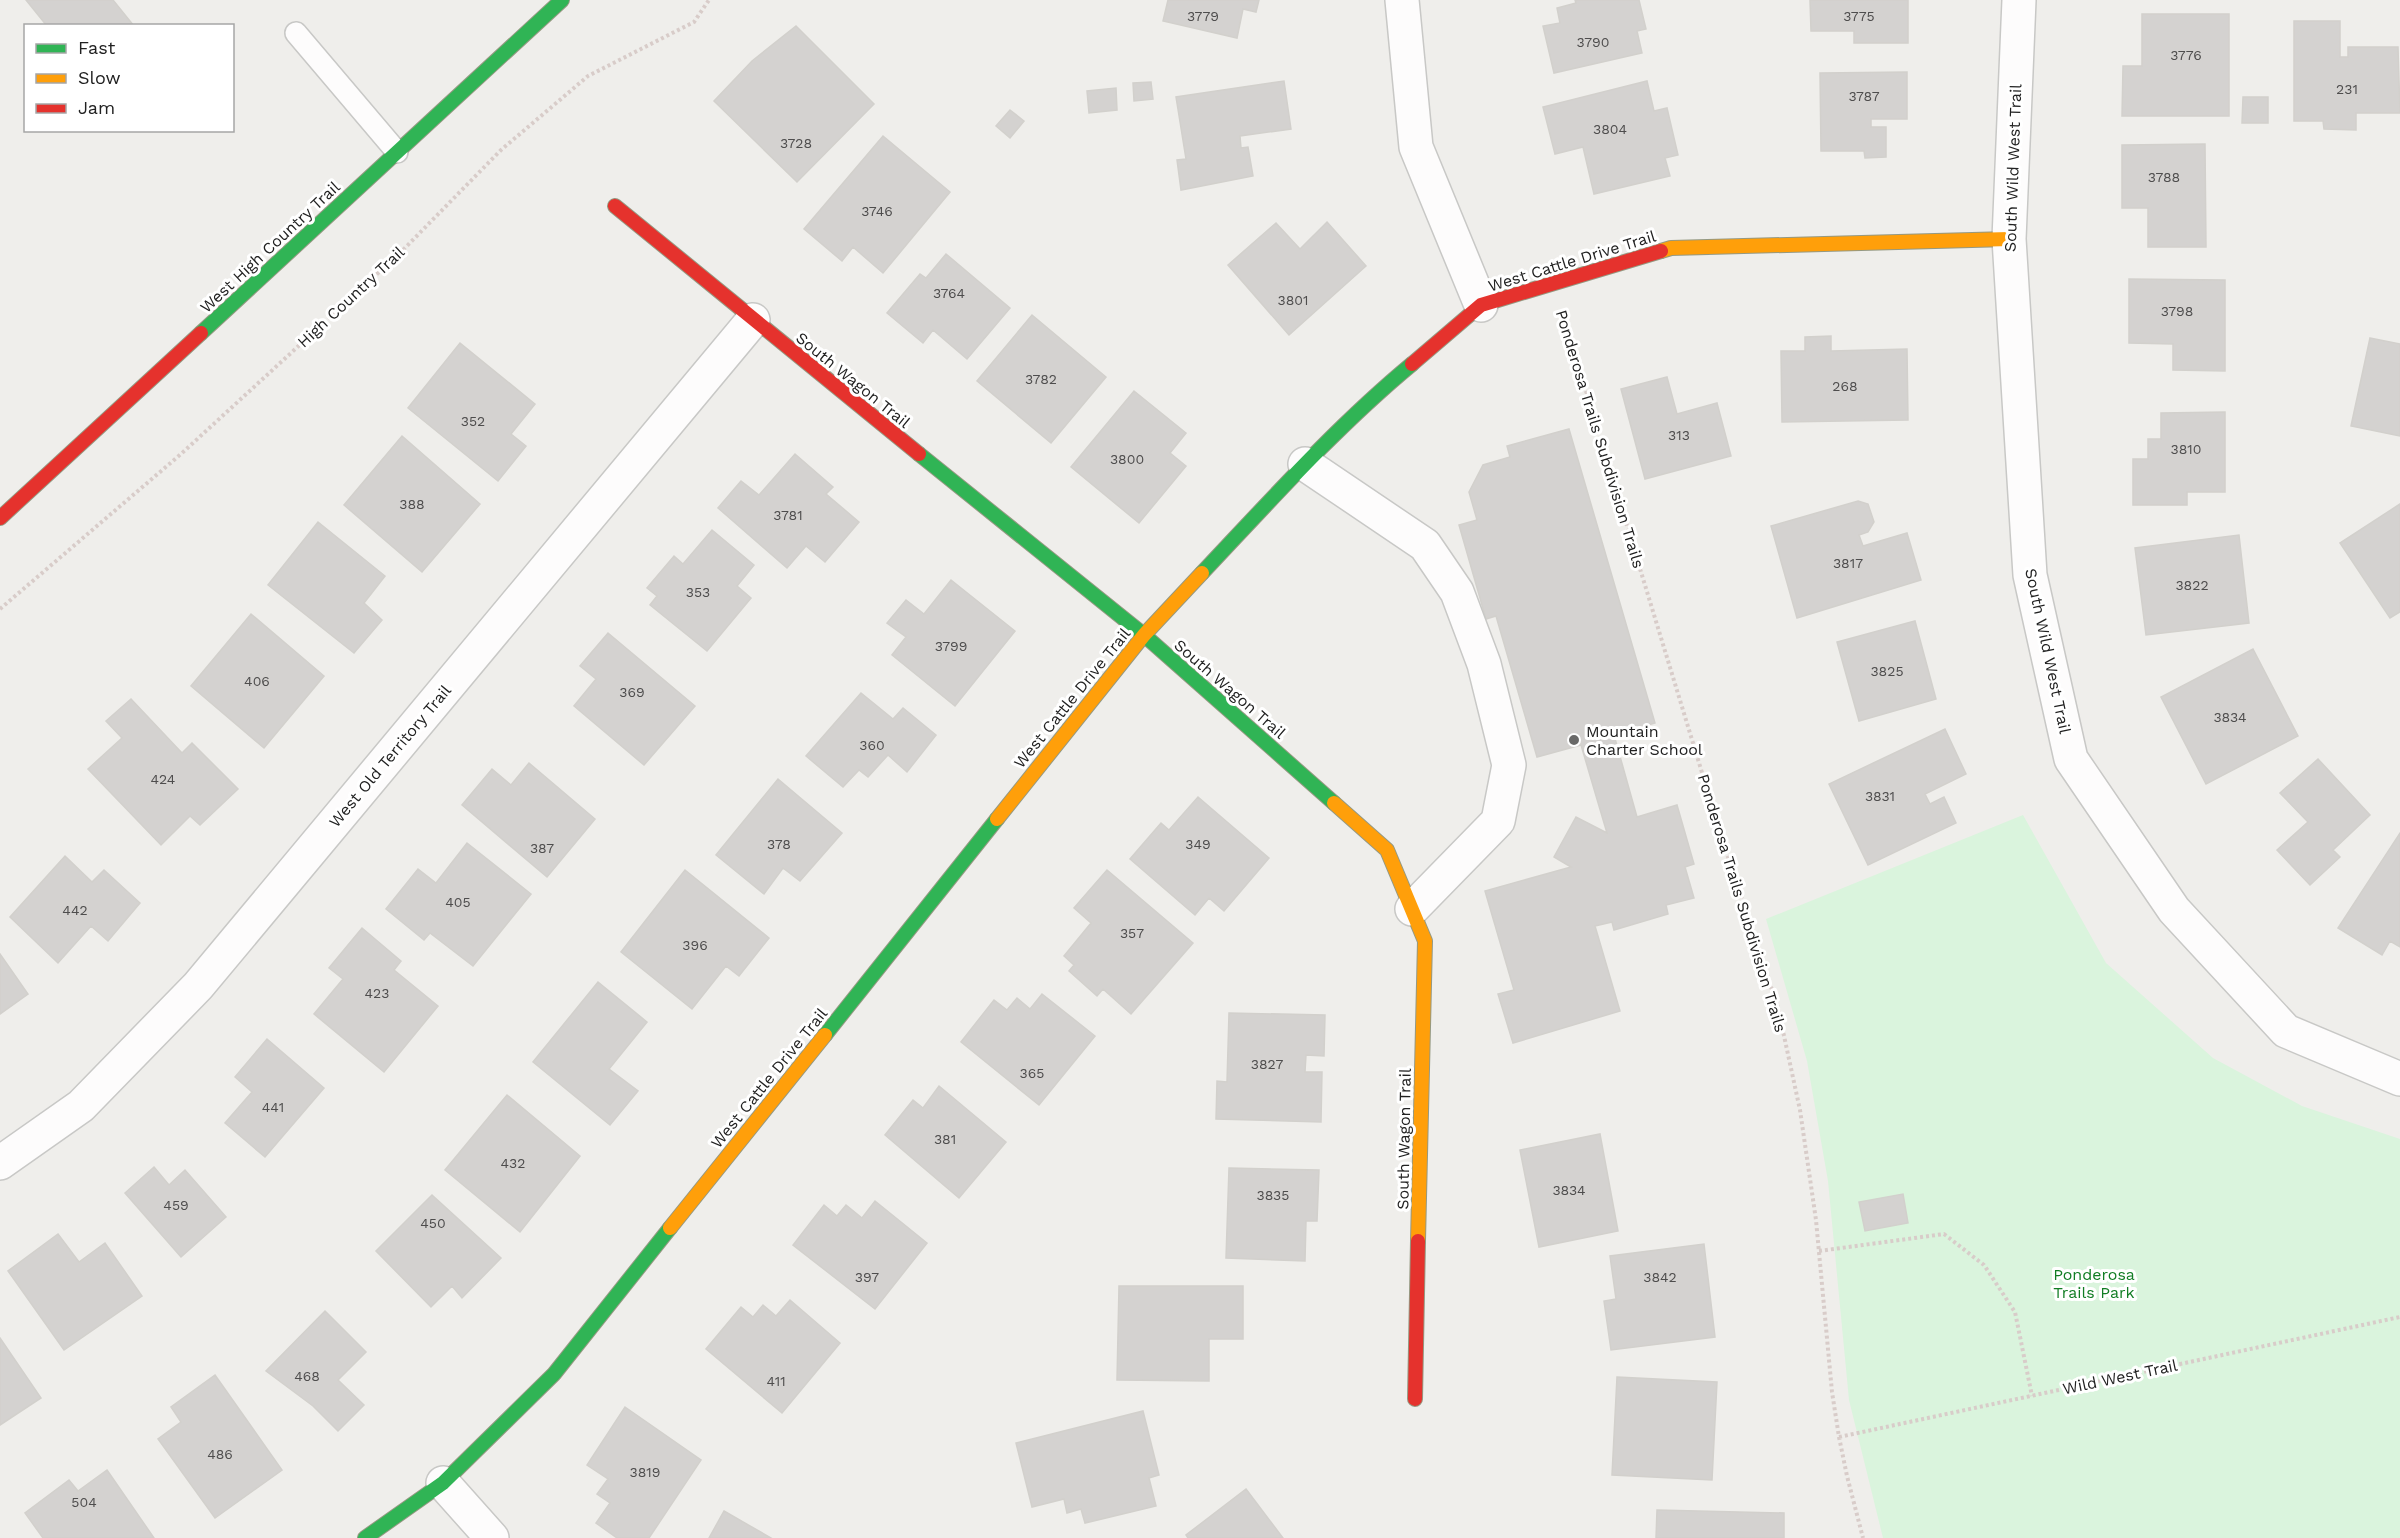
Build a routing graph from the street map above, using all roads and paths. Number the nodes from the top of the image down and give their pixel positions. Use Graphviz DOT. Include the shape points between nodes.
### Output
graph roads {
  1 [pos="562,0"];
  2 [pos="709,0"];
  3 [pos="1402,0"];
  4 [pos="2019,0"];
  5 [pos="296,33"];
  6 [pos="397,152"];
  7 [pos="615,206"];
  8 [pos="2009,239"];
  9 [pos="1554,283"];
  10 [pos="1481,305"];
  11 [pos="753,320"];
  12 [pos="1305,464"];
  13 [pos="0,518"];
  14 [pos="0,609"];
  15 [pos="1144,635"];
  16 [pos="1412,909"];
  17 [pos="2400,1079"];
  18 [pos="0,1163"];
  19 [pos="1819,1251"];
  20 [pos="2400,1317"];
  21 [pos="2032,1396"];
  22 [pos="1416,1399"];
  23 [pos="1839,1437"];
  24 [pos="444,1483"];
  25 [pos="365,1538"];
  26 [pos="492,1538"];
  27 [pos="1863,1538"];
  1 -- 6 [label="street, West High Country Trail"];
  2 -- 14 [label="path, High Country Trail" via="694,22 588,76 510,142 402,251 198,439"];
  3 -- 10 [label="street" via="1416,147"];
  4 -- 8 [label="street, South Wild West Trail"];
  5 -- 6 [label="lane"];
  6 -- 13 [label="street, West High Country Trail"];
  7 -- 11 [label="street, South Wagon Trail"];
  8 -- 9 [label="street, West Cattle Drive Trail" via="1671,248"];
  8 -- 17 [label="street, South Wild West Trail" via="2030,575 2071,759 2174,910 2286,1032"];
  9 -- 10 [label="street, West Cattle Drive Trail"];
  9 -- 19 [label="path, Ponderosa Trails Subdivision Trails" via="1717,823 1778,1008 1800,1110"];
  10 -- 12 [label="street, West Cattle Drive Trail" via="1371,399"];
  11 -- 15 [label="street, South Wagon Trail"];
  11 -- 18 [label="street, West Old Territory Trail" via="198,986 81,1106"];
  12 -- 15 [label="street, West Cattle Drive Trail"];
  12 -- 16 [label="street" via="1425,544 1457,592 1484,664 1509,765 1498,821"];
  15 -- 16 [label="street, South Wagon Trail" via="1387,850"];
  15 -- 24 [label="street, West Cattle Drive Trail" via="554,1374"];
  16 -- 22 [label="street, South Wagon Trail" via="1425,941"];
  19 -- 21 [label="path" via="1944,1234 1984,1265 2015,1312"];
  19 -- 23 [label="path, Ponderosa Trails Subdivision Trails"];
  20 -- 21 [label="path, Wild West Trail"];
  21 -- 23 [label="path, Wild West Trail"];
  23 -- 27 [label="path, Ponderosa Trails Subdivision Trails"];
  24 -- 25 [label="street, West Cattle Drive Trail"];
  24 -- 26 [label="street"];
}
